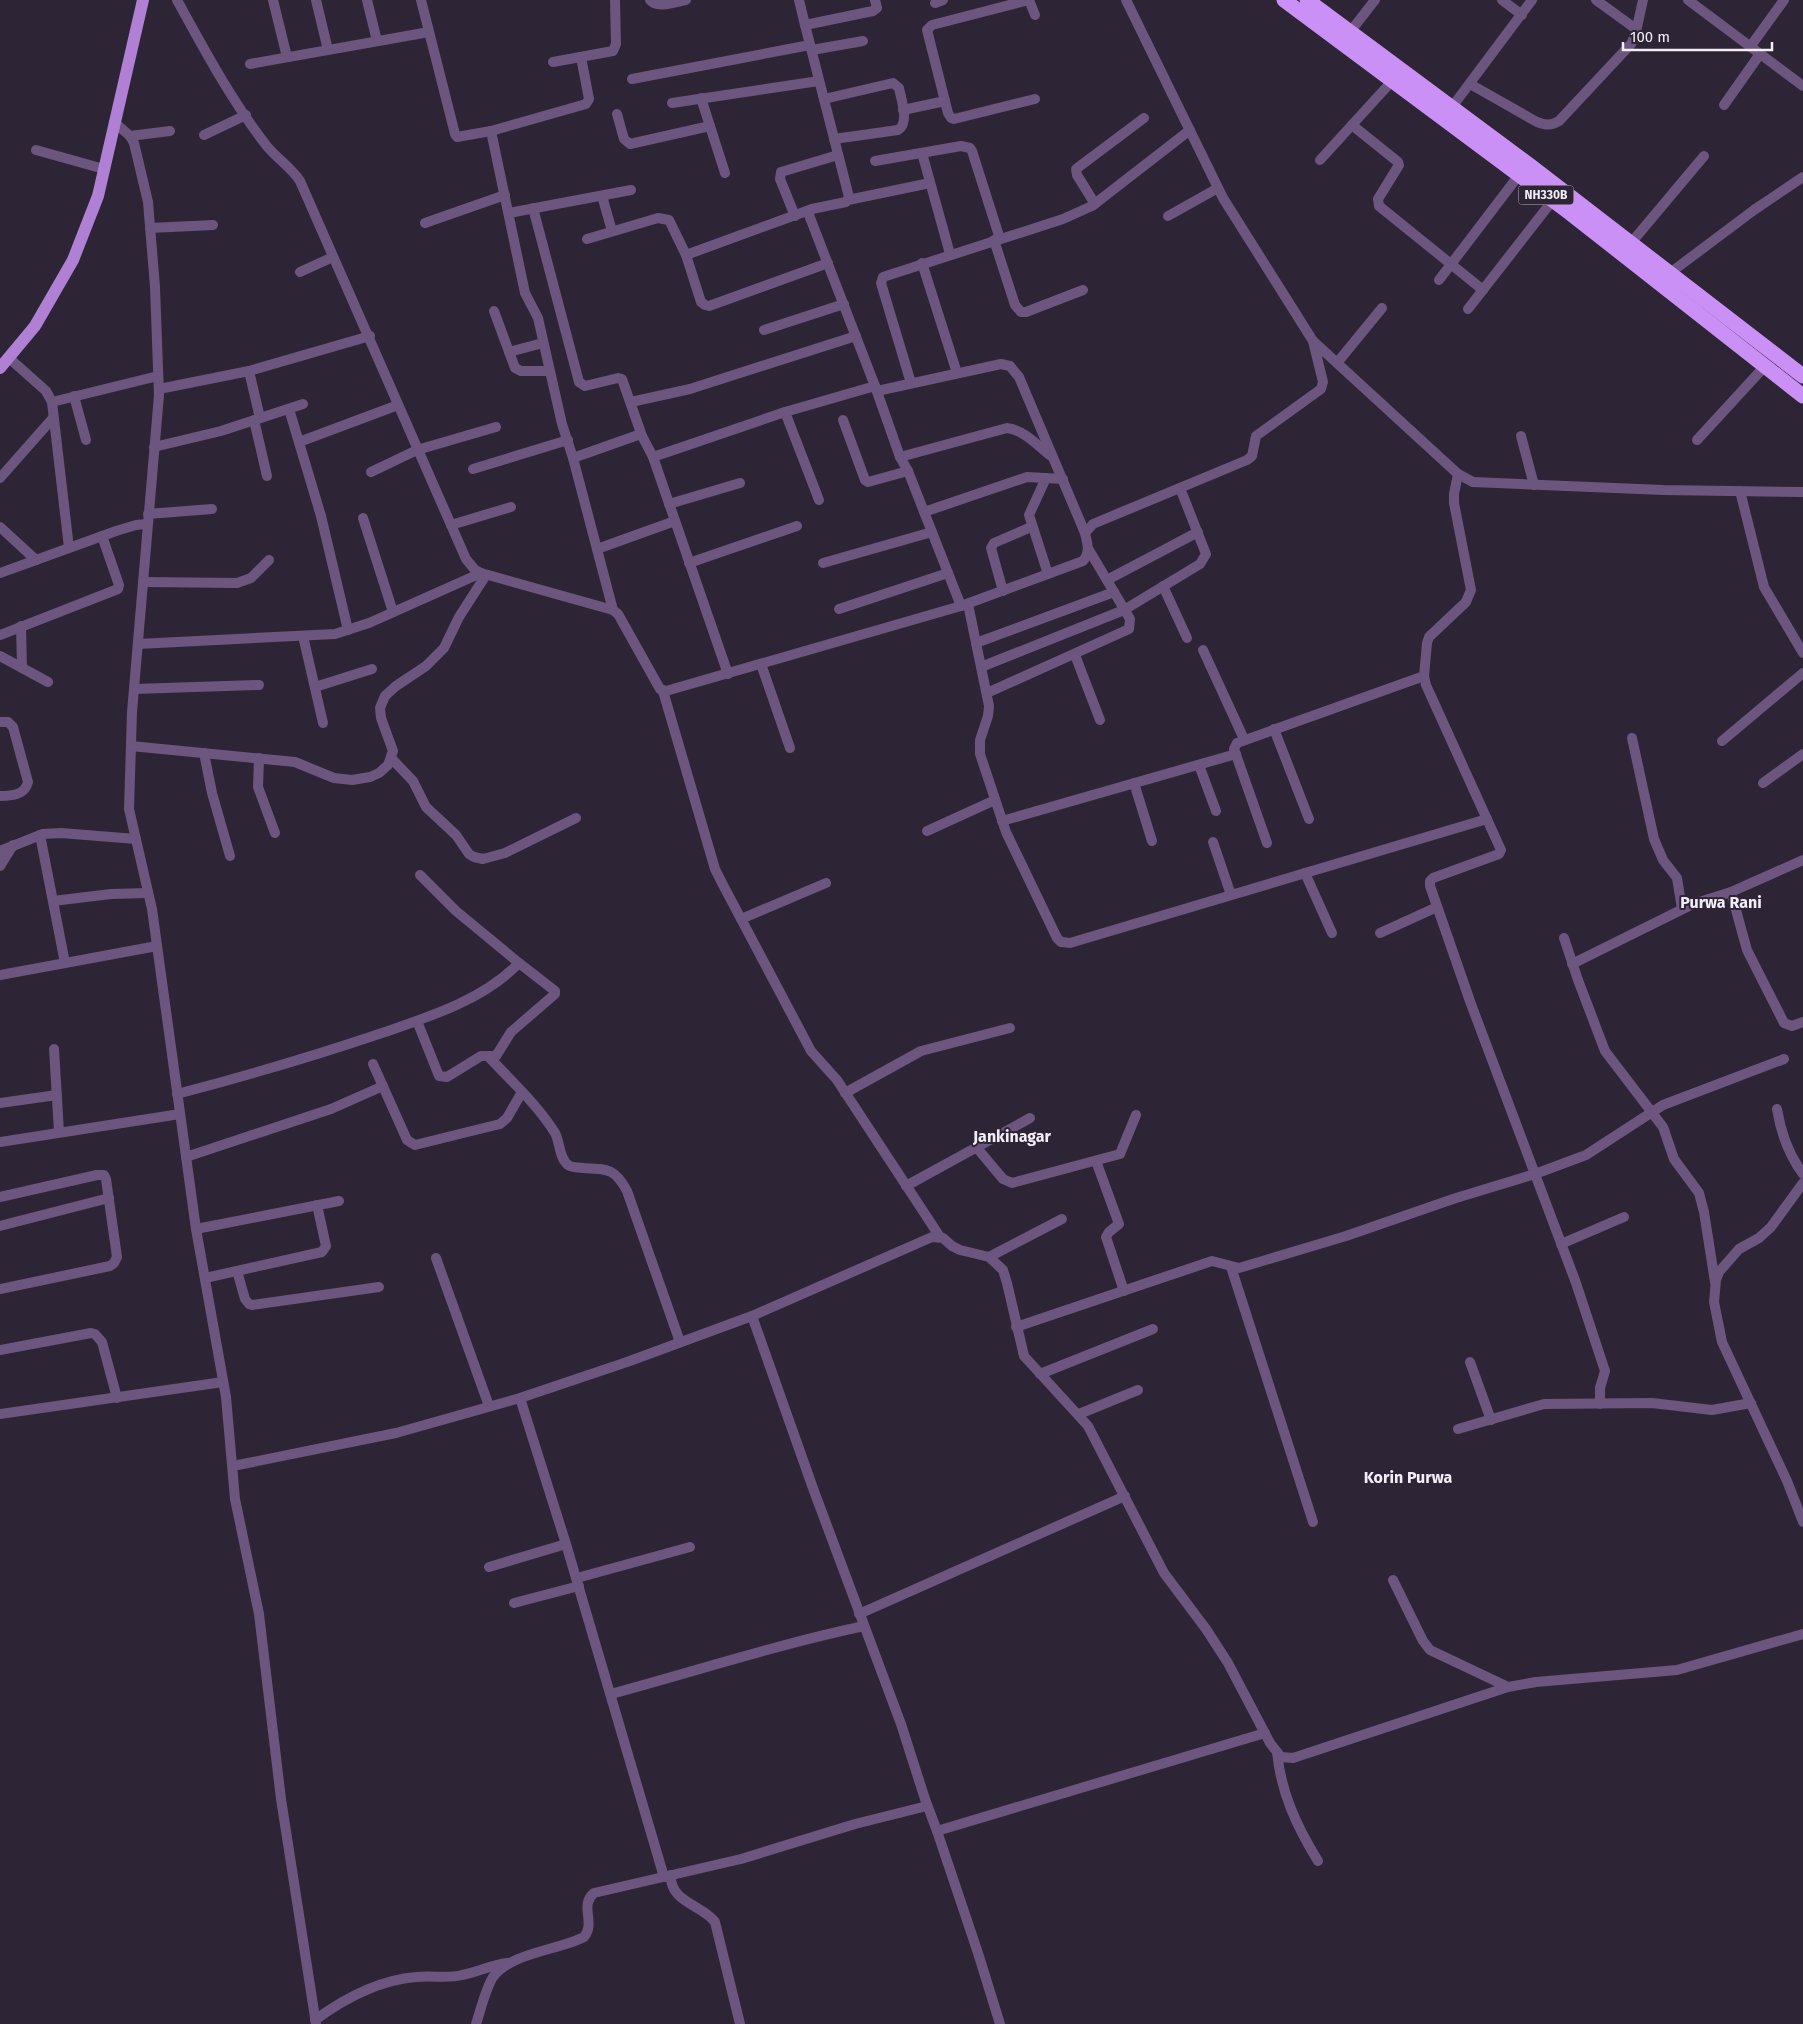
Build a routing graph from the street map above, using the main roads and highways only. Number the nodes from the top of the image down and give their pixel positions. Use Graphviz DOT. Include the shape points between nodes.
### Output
graph roads {
  1 [pos="143,0"];
  2 [pos="1284,0"];
  3 [pos="1307,0"];
  4 [pos="1448,113"];
  5 [pos="1663,278"];
  6 [pos="0,368"];
  7 [pos="1803,376"];
  8 [pos="1803,396"];
  1 -- 6 [label="main road" via="98,196 73,260 35,326"];
  2 -- 4 [label="highway, NH330B" via="1393,80"];
  3 -- 4 [label="highway, NH330B"];
  4 -- 5 [label="highway, NH330B" via="1519,175"];
  4 -- 5 [label="highway, NH330B" via="1631,243"];
  5 -- 7 [label="highway, NH330B"];
  5 -- 8 [label="highway, NH330B"];
}
